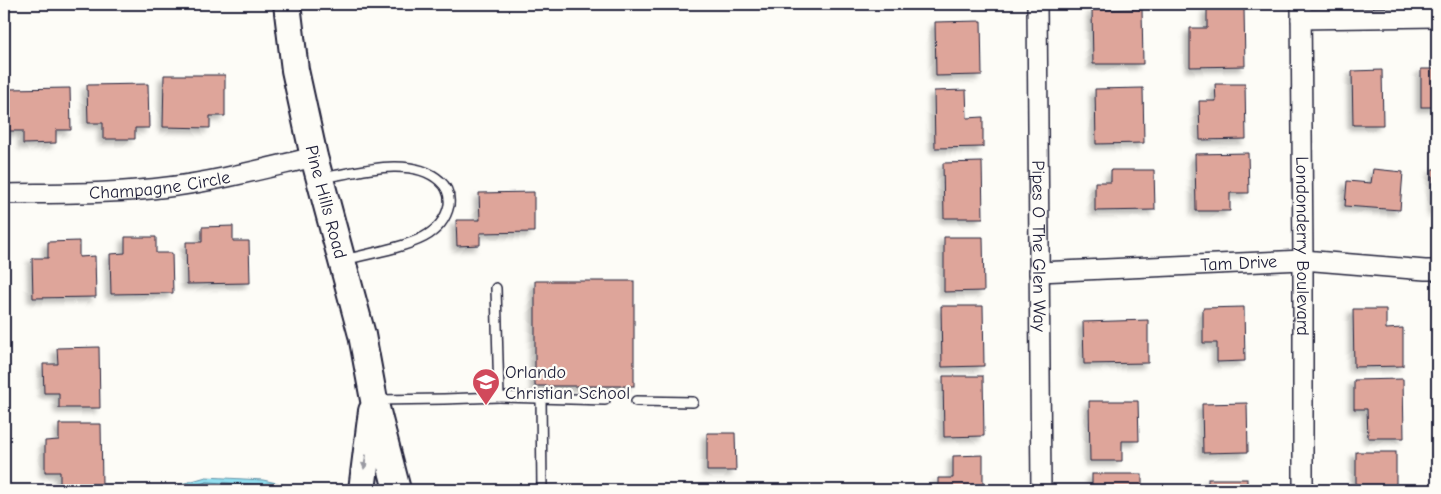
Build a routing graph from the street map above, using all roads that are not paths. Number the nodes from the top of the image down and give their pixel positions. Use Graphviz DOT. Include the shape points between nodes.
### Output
graph roads {
  1 [pos="287,4"];
  2 [pos="1037,4"];
  3 [pos="1301,11"];
  4 [pos="1437,17"];
  5 [pos="317,168"];
  6 [pos="4,194"];
  7 [pos="342,260"];
  8 [pos="1303,260"];
  9 [pos="1437,270"];
  10 [pos="1039,272"];
  11 [pos="496,288"];
  12 [pos="499,396"];
  13 [pos="541,398"];
  14 [pos="374,400"];
  15 [pos="605,400"];
  16 [pos="636,400"];
  17 [pos="693,402"];
  18 [pos="362,490"];
  19 [pos="397,490"];
  20 [pos="542,490"];
  21 [pos="1041,490"];
  22 [pos="1303,490"];
  1 -- 5 [label="main road, Pine Hills Road" via="295,70"];
  2 -- 10 [label="street, Pipes O The Glen Way"];
  3 -- 4 [label="street"];
  3 -- 8 [label="street, Londonderry Boulevard"];
  5 -- 6 [label="street, Champagne Circle" via="122,192"];
  5 -- 7 [label="main road, Pine Hills Road"];
  5 -- 7 [label="lane" via="419,169 435,176 446,186 449,201 446,215 425,237"];
  7 -- 14 [label="main road, Pine Hills Road" via="362,335"];
  8 -- 9 [label="street, Tam Drive"];
  8 -- 10 [label="street, Tam Drive"];
  8 -- 22 [label="street, Londonderry Boulevard"];
  10 -- 21 [label="street, Pipes O The Glen Way"];
  11 -- 12 [label="lane"];
  12 -- 13 [label="lane"];
  12 -- 14 [label="lane"];
  13 -- 15 [label="lane"];
  13 -- 20 [label="lane"];
  14 -- 18 [label="main road, Pine Hills Road, one-way"];
  14 -- 19 [label="main road, Pine Hills Road"];
  16 -- 17 [label="lane"];
}
